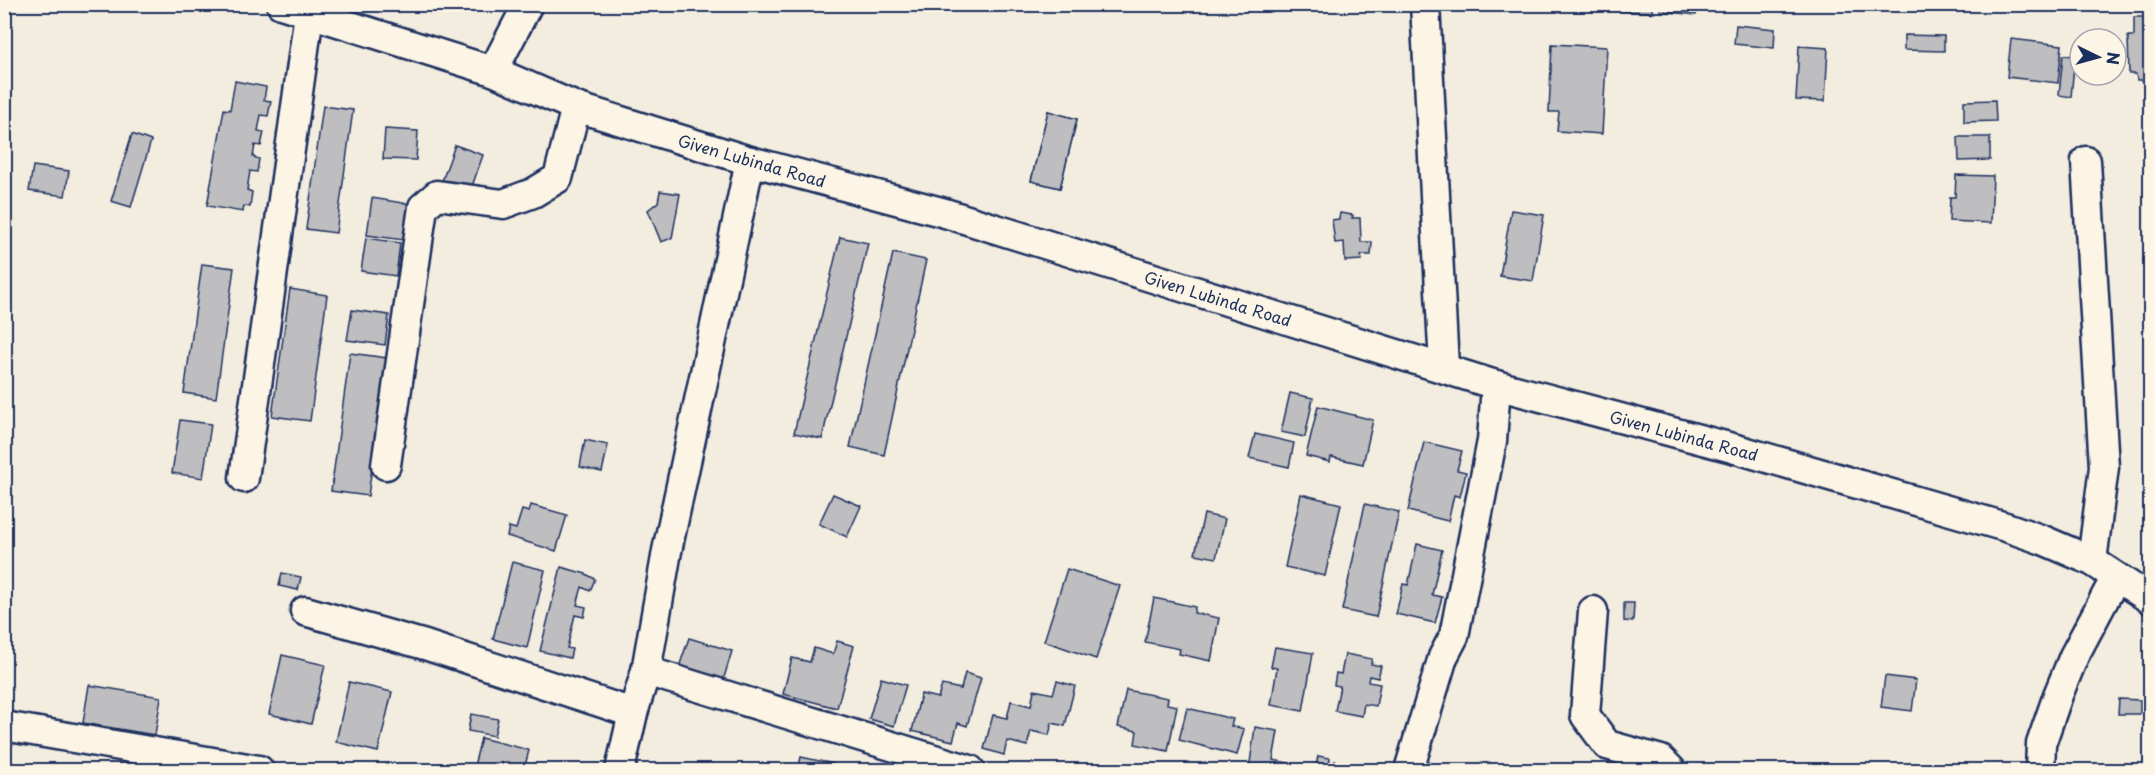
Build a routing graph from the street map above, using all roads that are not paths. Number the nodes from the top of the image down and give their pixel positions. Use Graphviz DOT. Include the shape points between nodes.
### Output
graph roads {
  1 [pos="281,4"];
  2 [pos="528,4"];
  3 [pos="1425,4"];
  4 [pos="309,14"];
  5 [pos="347,15"];
  6 [pos="494,71"];
  7 [pos="576,107"];
  8 [pos="750,161"];
  9 [pos="2086,161"];
  10 [pos="1444,368"];
  11 [pos="1496,385"];
  12 [pos="386,465"];
  13 [pos="244,478"];
  14 [pos="2092,561"];
  15 [pos="2116,577"];
  16 [pos="2151,599"];
  17 [pos="305,611"];
  18 [pos="1593,611"];
  19 [pos="646,671"];
  20 [pos="633,712"];
  21 [pos="4,726"];
  22 [pos="259,771"];
  23 [pos="620,771"];
  24 [pos="970,771"];
  25 [pos="1409,771"];
  26 [pos="1671,771"];
  27 [pos="2040,771"];
  1 -- 4 [label="street, Given Lubinda Road"];
  2 -- 6 [label="street"];
  3 -- 10 [label="street"];
  4 -- 5 [label="street, Given Lubinda Road"];
  4 -- 13 [label="street"];
  5 -- 6 [label="street, Given Lubinda Road"];
  6 -- 7 [label="street, Given Lubinda Road"];
  7 -- 8 [label="street, Given Lubinda Road"];
  7 -- 12 [label="street" via="558,178 503,204 437,195 423,207"];
  8 -- 10 [label="street, Given Lubinda Road" via="945,213"];
  8 -- 19 [label="street" via="667,551"];
  9 -- 14 [label="street" via="2104,467"];
  10 -- 11 [label="street, Given Lubinda Road"];
  11 -- 14 [label="street, Given Lubinda Road" via="2006,527"];
  11 -- 25 [label="street" via="1492,441 1454,636 1443,657"];
  14 -- 15 [label="street, Given Lubinda Road"];
  15 -- 16 [label="street, Given Lubinda Road"];
  15 -- 27 [label="street" via="2074,656 2058,696 2041,744"];
  17 -- 20 [label="street"];
  18 -- 26 [label="street" via="1585,715 1607,745 1661,760"];
  19 -- 20 [label="street"];
  19 -- 24 [label="street"];
  20 -- 23 [label="street"];
  21 -- 22 [label="street"];
}
